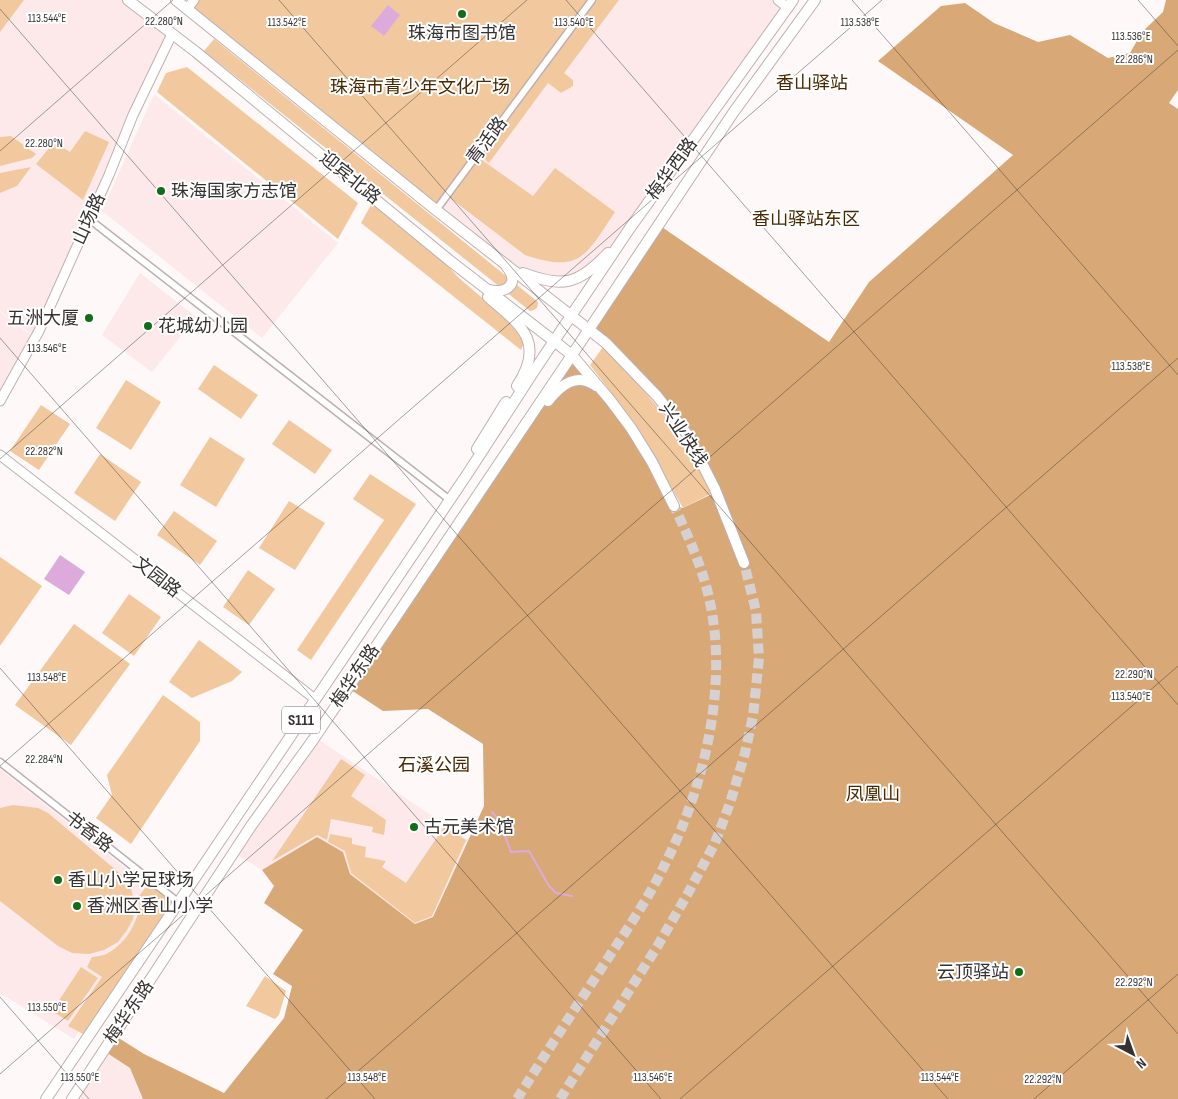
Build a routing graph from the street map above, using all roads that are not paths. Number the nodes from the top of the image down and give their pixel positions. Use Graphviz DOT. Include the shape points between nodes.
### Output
graph roads {
  1 [pos="128,0"];
  2 [pos="176,0"];
  3 [pos="194,0"];
  4 [pos="592,0"];
  5 [pos="778,0"];
  6 [pos="815,0"];
  7 [pos="790,4"];
  8 [pos="187,9"];
  9 [pos="172,34"];
  10 [pos="436,210"];
  11 [pos="89,218"];
  12 [pos="630,228"];
  13 [pos="449,260"];
  14 [pos="504,263"];
  15 [pos="513,270"];
  16 [pos="489,290"];
  17 [pos="572,315"];
  18 [pos="589,328"];
  19 [pos="555,340"];
  20 [pos="572,355"];
  21 [pos="602,390"];
  22 [pos="0,401"];
  23 [pos="0,455"];
  24 [pos="468,473"];
  25 [pos="488,479"];
  26 [pos="450,500"];
  27 [pos="674,506"];
  28 [pos="744,562"];
  29 [pos="315,699"];
  30 [pos="0,762"];
  31 [pos="178,902"];
  32 [pos="46,1099"];
  33 [pos="72,1099"];
  1 -- 9 [label="main road, 迎宾北路"];
  2 -- 8 [label="main road, 迎宾北路"];
  3 -- 8 [label="street"];
  4 -- 10 [label="street, 青活路"];
  5 -- 7 [label="street"];
  6 -- 18 [label="main road, 梅华西路" via="733,113"];
  7 -- 12 [label="main road, 梅华西路"];
  8 -- 10 [label="main road, 迎宾北路"];
  9 -- 11 [label="street, 山场路"];
  9 -- 13 [label="main road, 迎宾北路"];
  10 -- 14 [label="main road, 迎宾北路"];
  11 -- 22 [label="street, 山场路" via="39,331"];
  11 -- 26 [label="street"];
  12 -- 15 [label="main road" via="599,263 567,282 545,281"];
  12 -- 17 [label="main road, 梅华西路"];
  13 -- 16 [label="main road, 迎宾北路"];
  13 -- 24 [label="main road" via="517,322 525,334 530,354 526,370 481,441"];
  14 -- 15 [label="main road, 迎宾北路"];
  14 -- 16 [label="main road" via="512,274 512,284 500,291"];
  15 -- 17 [label="main road, 迎宾北路"];
  16 -- 19 [label="main road, 迎宾北路"];
  17 -- 18 [label="main road, 迎宾北路"];
  17 -- 19 [label="main road, 梅华西路"];
  18 -- 20 [label="main road, 梅华东路 / S111"];
  18 -- 28 [label="main road, 兴业快线" via="639,375 687,434 715,489"];
  19 -- 20 [label="main road, 迎宾北路"];
  19 -- 24 [label="main road, 梅华东路 / S111"];
  20 -- 21 [label="main road"];
  20 -- 25 [label="main road, 梅华东路 / S111"];
  21 -- 25 [label="main road" via="582,380 562,386 511,456"];
  21 -- 27 [label="main road" via="639,441"];
  23 -- 29 [label="street, 文园路"];
  24 -- 26 [label="main road, 梅华东路 / S111"];
  25 -- 33 [label="main road, 梅华东路 / S111" via="252,826"];
  26 -- 29 [label="main road, 梅华东路 / S111"];
  29 -- 31 [label="main road, 梅华东路 / S111"];
  30 -- 31 [label="street, 书香路"];
  31 -- 32 [label="main road, 梅华东路 / S111"];
}
